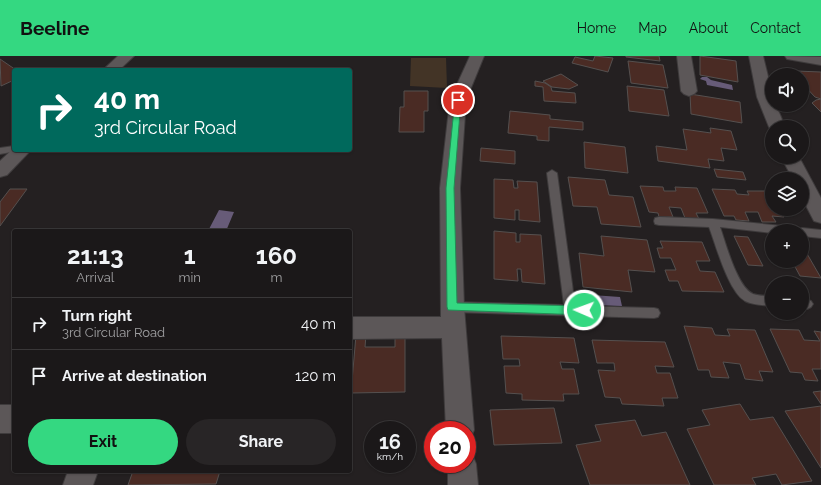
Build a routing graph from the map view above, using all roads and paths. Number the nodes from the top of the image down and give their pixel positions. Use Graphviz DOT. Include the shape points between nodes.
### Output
graph roads {
  1 [pos="127,56"];
  2 [pos="477,56"];
  3 [pos="684,56"];
  4 [pos="756,56"];
  5 [pos="792,56"];
  6 [pos="821,62"];
  7 [pos="112,68"];
  8 [pos="689,91"];
  9 [pos="774,120"];
  10 [pos="12,149"];
  11 [pos="0,151"];
  12 [pos="20,152"];
  13 [pos="0,171"];
  14 [pos="552,173"];
  15 [pos="809,193"];
  16 [pos="821,216"];
  17 [pos="659,221"];
  18 [pos="713,223"];
  19 [pos="765,228"];
  20 [pos="809,233"];
  21 [pos="821,234"];
  22 [pos="765,301"];
  23 [pos="570,310"];
  24 [pos="654,313"];
  25 [pos="453,317"];
  26 [pos="352,328"];
  27 [pos="0,419"];
  28 [pos="12,419"];
  29 [pos="459,421"];
  30 [pos="81,473"];
  31 [pos="463,473"];
  32 [pos="78,485"];
  33 [pos="464,485"];
  1 -- 7 [label="street"];
  2 -- 25 [label="street" via="457,108 450,188"];
  3 -- 8 [label="street"];
  4 -- 9 [label="street" via="765,97"];
  5 -- 6 [label="street"];
  10 -- 11 [label="lane"];
  12 -- 13 [label="street"];
  14 -- 23 [label="lane"];
  15 -- 16 [label="street"];
  17 -- 18 [label="lane"];
  18 -- 19 [label="lane"];
  18 -- 22 [label="lane" via="738,288 746,296"];
  20 -- 21 [label="lane"];
  23 -- 24 [label="lane"];
  23 -- 25 [label="lane"];
  25 -- 26 [label="street"];
  25 -- 29 [label="street"];
  27 -- 28 [label="street"];
  30 -- 32 [label="street"];
  31 -- 33 [label="street"];
}
